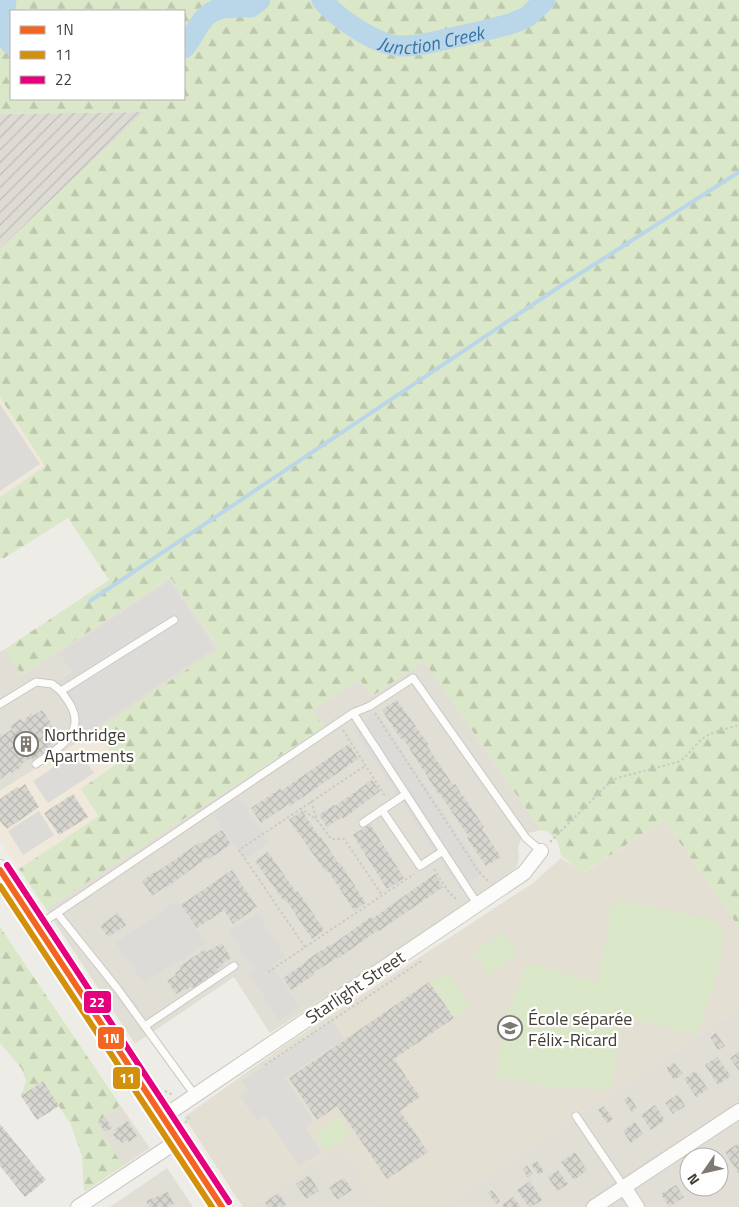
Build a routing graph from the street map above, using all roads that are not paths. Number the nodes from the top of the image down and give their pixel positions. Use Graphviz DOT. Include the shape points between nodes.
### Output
graph roads {
  1 [pos="174,620"];
  2 [pos="61,691"];
  3 [pos="0,704"];
  4 [pos="353,713"];
  5 [pos="36,764"];
  6 [pos="406,794"];
  7 [pos="382,810"];
  8 [pos="362,823"];
  9 [pos="443,851"];
  10 [pos="541,851"];
  11 [pos="0,870"];
  12 [pos="478,905"];
  13 [pos="57,913"];
  14 [pos="37,926"];
  15 [pos="234,966"];
  16 [pos="145,1026"];
  17 [pos="194,1094"];
  18 [pos="739,1111"];
  19 [pos="163,1116"];
  20 [pos="576,1116"];
  21 [pos="182,1132"];
  22 [pos="624,1187"];
  23 [pos="78,1207"];
  24 [pos="222,1207"];
  25 [pos="594,1207"];
  26 [pos="637,1207"];
  1 -- 2 [label="lane"];
  2 -- 3 [label="lane" via="52,684 36,682"];
  2 -- 5 [label="lane" via="72,709 76,724 62,745"];
  4 -- 6 [label="lane"];
  4 -- 10 [label="lane" via="370,706 413,678 526,838"];
  4 -- 13 [label="lane"];
  6 -- 7 [label="lane"];
  6 -- 9 [label="lane"];
  7 -- 8 [label="lane"];
  7 -- 9 [label="lane" via="420,866"];
  9 -- 12 [label="lane"];
  10 -- 12 [label="street, Starlight Street" via="524,874"];
  11 -- 14 [label="main road"];
  12 -- 17 [label="street, Starlight Street"];
  13 -- 14 [label="lane"];
  13 -- 16 [label="lane"];
  14 -- 19 [label="main road"];
  15 -- 16 [label="lane"];
  16 -- 17 [label="lane"];
  17 -- 19 [label="street, Starlight Street"];
  18 -- 22 [label="street"];
  19 -- 21 [label="main road"];
  20 -- 22 [label="lane"];
  21 -- 23 [label="street"];
  21 -- 24 [label="main road"];
  22 -- 25 [label="street"];
  22 -- 26 [label="street"];
}
